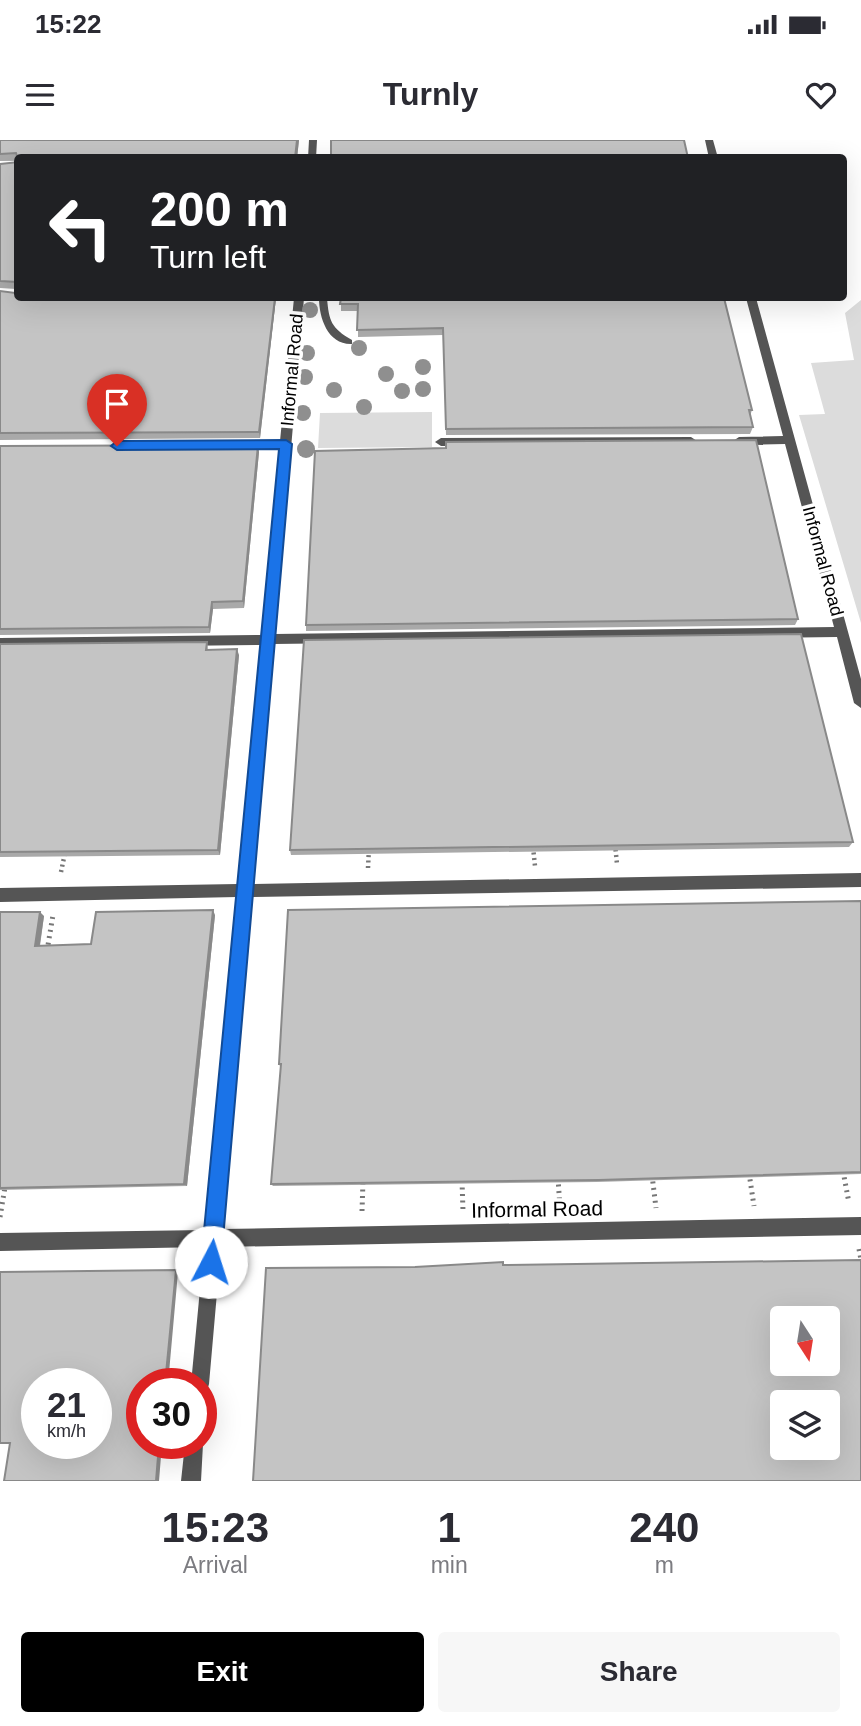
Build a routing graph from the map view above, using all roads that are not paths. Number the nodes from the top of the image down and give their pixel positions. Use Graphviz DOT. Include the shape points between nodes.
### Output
graph roads {
  1 [pos="299,301"];
  2 [pos="323,301"];
  3 [pos="752,301"];
  4 [pos="349,342"];
  5 [pos="790,440"];
  6 [pos="709,441"];
  7 [pos="723,441"];
  8 [pos="441,442"];
  9 [pos="286,444"];
  10 [pos="179,445"];
  11 [pos="842,632"];
  12 [pos="268,640"];
  13 [pos="0,643"];
  14 [pos="861,703"];
  15 [pos="861,880"];
  16 [pos="245,891"];
  17 [pos="0,895"];
  18 [pos="857,1226"];
  19 [pos="213,1238"];
  20 [pos="0,1242"];
  21 [pos="201,1368"];
  22 [pos="193,1459"];
  23 [pos="191,1481"];
  1 -- 9 [label="street, Informal Road"];
  2 -- 4 [label="lane" via="330,332"];
  3 -- 5 [label="street, Informal Road"];
  5 -- 7 [label="street"];
  5 -- 11 [label="street, Informal Road"];
  6 -- 8 [label="street"];
  9 -- 10 [label="street"];
  9 -- 12 [label="street, Informal Road"];
  11 -- 12 [label="street"];
  11 -- 14 [label="street, Informal Road"];
  12 -- 13 [label="street"];
  12 -- 16 [label="street, Informal Road"];
  15 -- 16 [label="street"];
  16 -- 17 [label="street"];
  16 -- 19 [label="street, Informal Road"];
  18 -- 19 [label="street, Informal Road"];
  19 -- 20 [label="street, Informal Road"];
  19 -- 21 [label="street, Informal Road"];
  22 -- 23 [label="street"];
}
